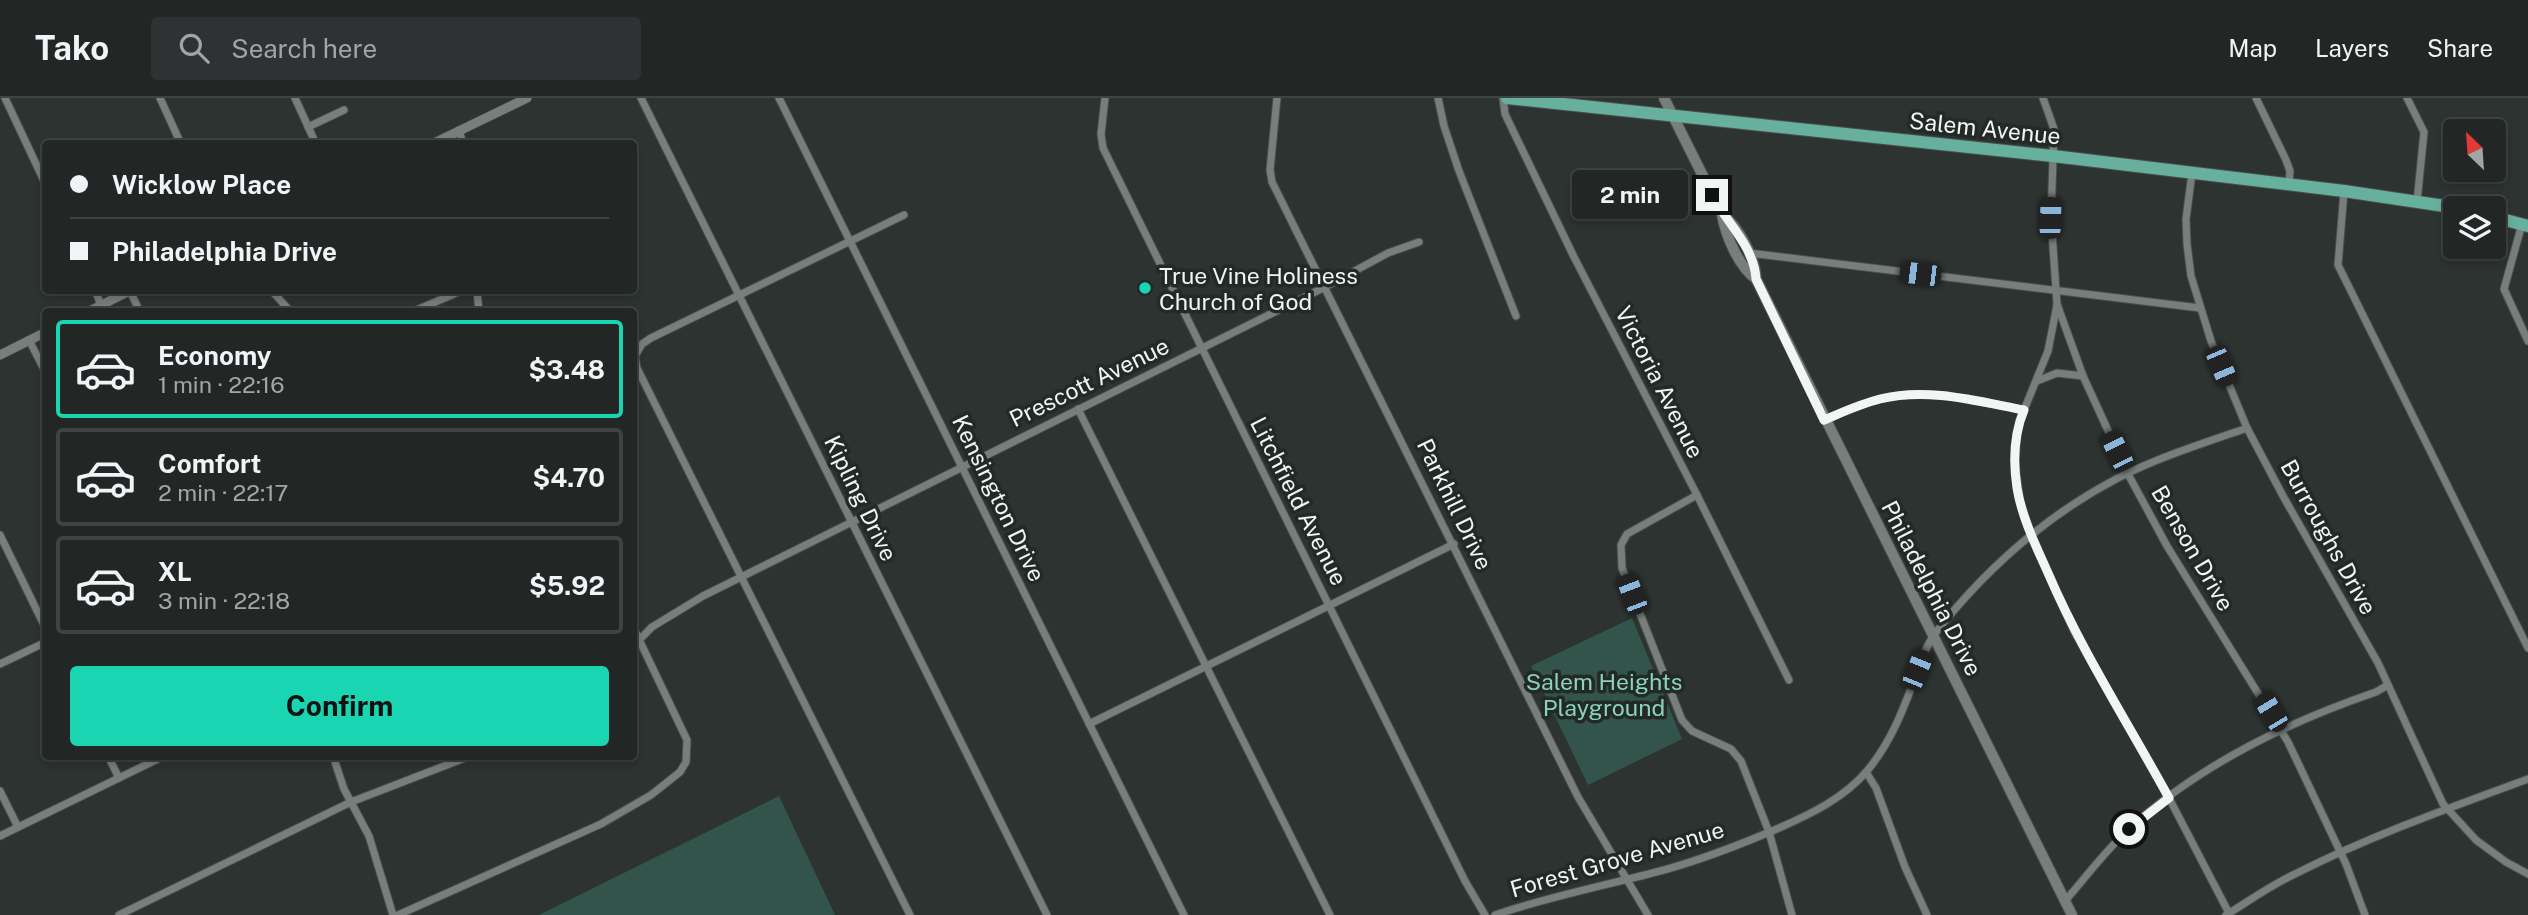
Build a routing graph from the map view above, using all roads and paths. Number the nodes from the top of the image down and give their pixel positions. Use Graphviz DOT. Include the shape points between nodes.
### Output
graph roads {
  1 [pos="5,98"];
  2 [pos="160,98"];
  3 [pos="295,98"];
  4 [pos="527,98"];
  5 [pos="640,98"];
  6 [pos="779,98"];
  7 [pos="1105,98"];
  8 [pos="1277,98"];
  9 [pos="1438,98"];
  10 [pos="1505,98"];
  11 [pos="1664,98"];
  12 [pos="2043,98"];
  13 [pos="2256,98"];
  14 [pos="2407,98"];
  15 [pos="344,110"];
  16 [pos="1674,117"];
  17 [pos="308,127"];
  18 [pos="460,130"];
  19 [pos="179,140"];
  20 [pos="314,140"];
  21 [pos="440,140"];
  22 [pos="462,140"];
  23 [pos="2053,156"];
  24 [pos="2192,173"];
  25 [pos="42,177"];
  26 [pos="2289,184"];
  27 [pos="2344,191"];
  28 [pos="2417,202"];
  29 [pos="2443,206"];
  30 [pos="1722,214"];
  31 [pos="904,215"];
  32 [pos="2506,220"];
  33 [pos="2525,225"];
  34 [pos="850,242"];
  35 [pos="1419,242"];
  36 [pos="1749,253"];
  37 [pos="1756,279"];
  38 [pos="1325,287"];
  39 [pos="2056,291"];
  40 [pos="97,294"];
  41 [pos="124,294"];
  42 [pos="275,294"];
  43 [pos="454,294"];
  44 [pos="740,296"];
  45 [pos="2057,304"];
  46 [pos="102,305"];
  47 [pos="96,308"];
  48 [pos="287,308"];
  49 [pos="421,308"];
  50 [pos="2200,308"];
  51 [pos="1516,316"];
  52 [pos="42,334"];
  53 [pos="29,340"];
  54 [pos="2528,341"];
  55 [pos="1201,348"];
  56 [pos="637,351"];
  57 [pos="0,355"];
  58 [pos="42,365"];
  59 [pos="637,368"];
  60 [pos="2083,376"];
  61 [pos="2037,381"];
  62 [pos="1078,409"];
  63 [pos="2024,410"];
  64 [pos="1824,420"];
  65 [pos="2247,428"];
  66 [pos="962,467"];
  67 [pos="2128,474"];
  68 [pos="1698,495"];
  69 [pos="851,522"];
  70 [pos="2031,534"];
  71 [pos="0,535"];
  72 [pos="1454,544"];
  73 [pos="742,577"];
  74 [pos="1330,606"];
  75 [pos="42,621"];
  76 [pos="1933,636"];
  77 [pos="637,641"];
  78 [pos="42,644"];
  79 [pos="637,644"];
  80 [pos="2528,648"];
  81 [pos="0,664"];
  82 [pos="1206,667"];
  83 [pos="1789,680"];
  84 [pos="2388,685"];
  85 [pos="1089,724"];
  86 [pos="2281,730"];
  87 [pos="110,760"];
  88 [pos="156,760"];
  89 [pos="334,760"];
  90 [pos="460,760"];
  91 [pos="1866,772"];
  92 [pos="119,778"];
  93 [pos="2528,779"];
  94 [pos="0,791"];
  95 [pos="2169,798"];
  96 [pos="351,802"];
  97 [pos="2446,809"];
  98 [pos="18,827"];
  99 [pos="1769,832"];
  100 [pos="0,836"];
  101 [pos="2340,852"];
  102 [pos="2528,874"];
  103 [pos="1626,879"];
  104 [pos="2065,901"];
  105 [pos="2228,914"];
  106 [pos="119,915"];
  107 [pos="396,915"];
  108 [pos="910,915"];
  109 [pos="1047,915"];
  110 [pos="1184,915"];
  111 [pos="1330,915"];
  112 [pos="1485,915"];
  113 [pos="1495,915"];
  114 [pos="1648,915"];
  115 [pos="1792,915"];
  116 [pos="1927,915"];
  117 [pos="2072,915"];
  118 [pos="2365,915"];
  1 -- 25 [label="street"];
  2 -- 19 [label="street"];
  3 -- 17 [label="street"];
  4 -- 18 [label="street"];
  5 -- 44 [label="street, Kipling Drive"];
  6 -- 34 [label="street, Kensington Drive"];
  7 -- 55 [label="street, Litchfield Avenue" via="1102,148"];
  8 -- 38 [label="street, Parkhill Drive" via="1270,176"];
  9 -- 51 [label="street" via="1459,171"];
  10 -- 16 [label="main road, Salem Avenue"];
  10 -- 68 [label="street, Victoria Avenue" via="1505,114 1574,257"];
  11 -- 16 [label="main road, Philadelphia Drive"];
  12 -- 23 [label="street, Benson Drive" via="2054,129"];
  13 -- 26 [label="street" via="2287,160"];
  14 -- 28 [label="street" via="2424,132"];
  15 -- 17 [label="street"];
  16 -- 23 [label="main road, Salem Avenue"];
  16 -- 30 [label="main road, Philadelphia Drive"];
  17 -- 20 [label="street"];
  18 -- 21 [label="street"];
  18 -- 22 [label="street"];
  23 -- 24 [label="main road, Salem Avenue"];
  23 -- 39 [label="street, Benson Drive" via="2050,218"];
  24 -- 26 [label="main road, Salem Avenue"];
  24 -- 50 [label="street, Burroughs Drive" via="2187,244"];
  26 -- 27 [label="main road, Salem Avenue"];
  27 -- 28 [label="main road, Salem Avenue"];
  27 -- 80 [label="street" via="2339,265"];
  28 -- 29 [label="main road, Salem Avenue"];
  30 -- 36 [label="main road, Philadelphia Drive" via="1732,222"];
  30 -- 37 [label="main road, Philadelphia Drive" via="1746,272"];
  31 -- 34 [label="street"];
  32 -- 33 [label="main road"];
  33 -- 54 [label="street" via="2504,289"];
  34 -- 44 [label="street"];
  34 -- 66 [label="street, Kensington Drive"];
  35 -- 38 [label="street, Prescott Avenue"];
  36 -- 37 [label="main road, Philadelphia Drive"];
  36 -- 39 [label="street"];
  37 -- 64 [label="main road, Philadelphia Drive"];
  38 -- 55 [label="street, Prescott Avenue"];
  38 -- 72 [label="street, Parkhill Drive"];
  39 -- 45 [label="street, Benson Drive"];
  39 -- 50 [label="street"];
  40 -- 46 [label="street"];
  41 -- 46 [label="street"];
  42 -- 48 [label="street"];
  43 -- 49 [label="street"];
  44 -- 56 [label="street" via="651,338"];
  44 -- 69 [label="street, Kipling Drive"];
  45 -- 60 [label="street, Benson Drive"];
  45 -- 61 [label="street"];
  46 -- 47 [label="street"];
  50 -- 65 [label="street, Burroughs Drive"];
  52 -- 53 [label="street"];
  53 -- 57 [label="street"];
  53 -- 58 [label="street"];
  55 -- 62 [label="street, Prescott Avenue"];
  55 -- 74 [label="street, Litchfield Avenue"];
  59 -- 73 [label="street"];
  60 -- 61 [label="street" via="2057,373"];
  60 -- 67 [label="street, Benson Drive"];
  61 -- 63 [label="street"];
  62 -- 66 [label="street, Prescott Avenue"];
  62 -- 82 [label="street"];
  63 -- 64 [label="street" via="1911,394 1879,399"];
  63 -- 70 [label="street" via="2015,463 2020,502"];
  64 -- 76 [label="main road, Philadelphia Drive"];
  65 -- 67 [label="street, Forest Grove Avenue"];
  65 -- 84 [label="street, Burroughs Drive"];
  66 -- 69 [label="street, Prescott Avenue"];
  66 -- 85 [label="street, Kensington Drive"];
  67 -- 70 [label="street, Forest Grove Avenue"];
  67 -- 86 [label="street, Benson Drive"];
  68 -- 83 [label="street, Victoria Avenue"];
  68 -- 99 [label="street" via="1627,534 1621,545 1622,568 1682,720 1692,731 1738,755"];
  69 -- 73 [label="street, Prescott Avenue"];
  69 -- 109 [label="street, Kipling Drive"];
  70 -- 76 [label="street, Forest Grove Avenue"];
  70 -- 95 [label="street" via="2074,631"];
  71 -- 75 [label="street"];
  72 -- 74 [label="street"];
  72 -- 103 [label="street, Parkhill Drive" via="1578,797"];
  73 -- 77 [label="street, Prescott Avenue" via="663,620"];
  73 -- 108 [label="street"];
  74 -- 82 [label="street"];
  74 -- 112 [label="street, Litchfield Avenue"];
  76 -- 91 [label="street, Forest Grove Avenue" via="1899,722"];
  76 -- 104 [label="main road, Philadelphia Drive"];
  78 -- 81 [label="street"];
  79 -- 107 [label="street" via="688,745 686,760 672,780 601,824"];
  82 -- 85 [label="street"];
  82 -- 111 [label="street"];
  84 -- 86 [label="street"];
  84 -- 97 [label="street, Burroughs Drive"];
  85 -- 110 [label="street, Kensington Drive"];
  86 -- 95 [label="street"];
  86 -- 101 [label="street, Benson Drive"];
  87 -- 92 [label="street"];
  88 -- 92 [label="street"];
  89 -- 96 [label="street"];
  90 -- 96 [label="street"];
  91 -- 99 [label="street, Forest Grove Avenue" via="1830,802"];
  91 -- 116 [label="street"];
  92 -- 98 [label="street"];
  93 -- 97 [label="street"];
  94 -- 98 [label="street"];
  95 -- 104 [label="street" via="2116,841"];
  95 -- 105 [label="street"];
  96 -- 106 [label="street"];
  96 -- 107 [label="street" via="369,836"];
  97 -- 101 [label="street"];
  97 -- 102 [label="street, Burroughs Drive" via="2490,852"];
  98 -- 100 [label="street"];
  99 -- 103 [label="street, Forest Grove Avenue"];
  99 -- 115 [label="street"];
  101 -- 105 [label="street" via="2293,874"];
  101 -- 118 [label="street, Benson Drive"];
  103 -- 113 [label="street, Forest Grove Avenue"];
  103 -- 114 [label="street, Parkhill Drive"];
  104 -- 117 [label="main road, Philadelphia Drive"];
}
